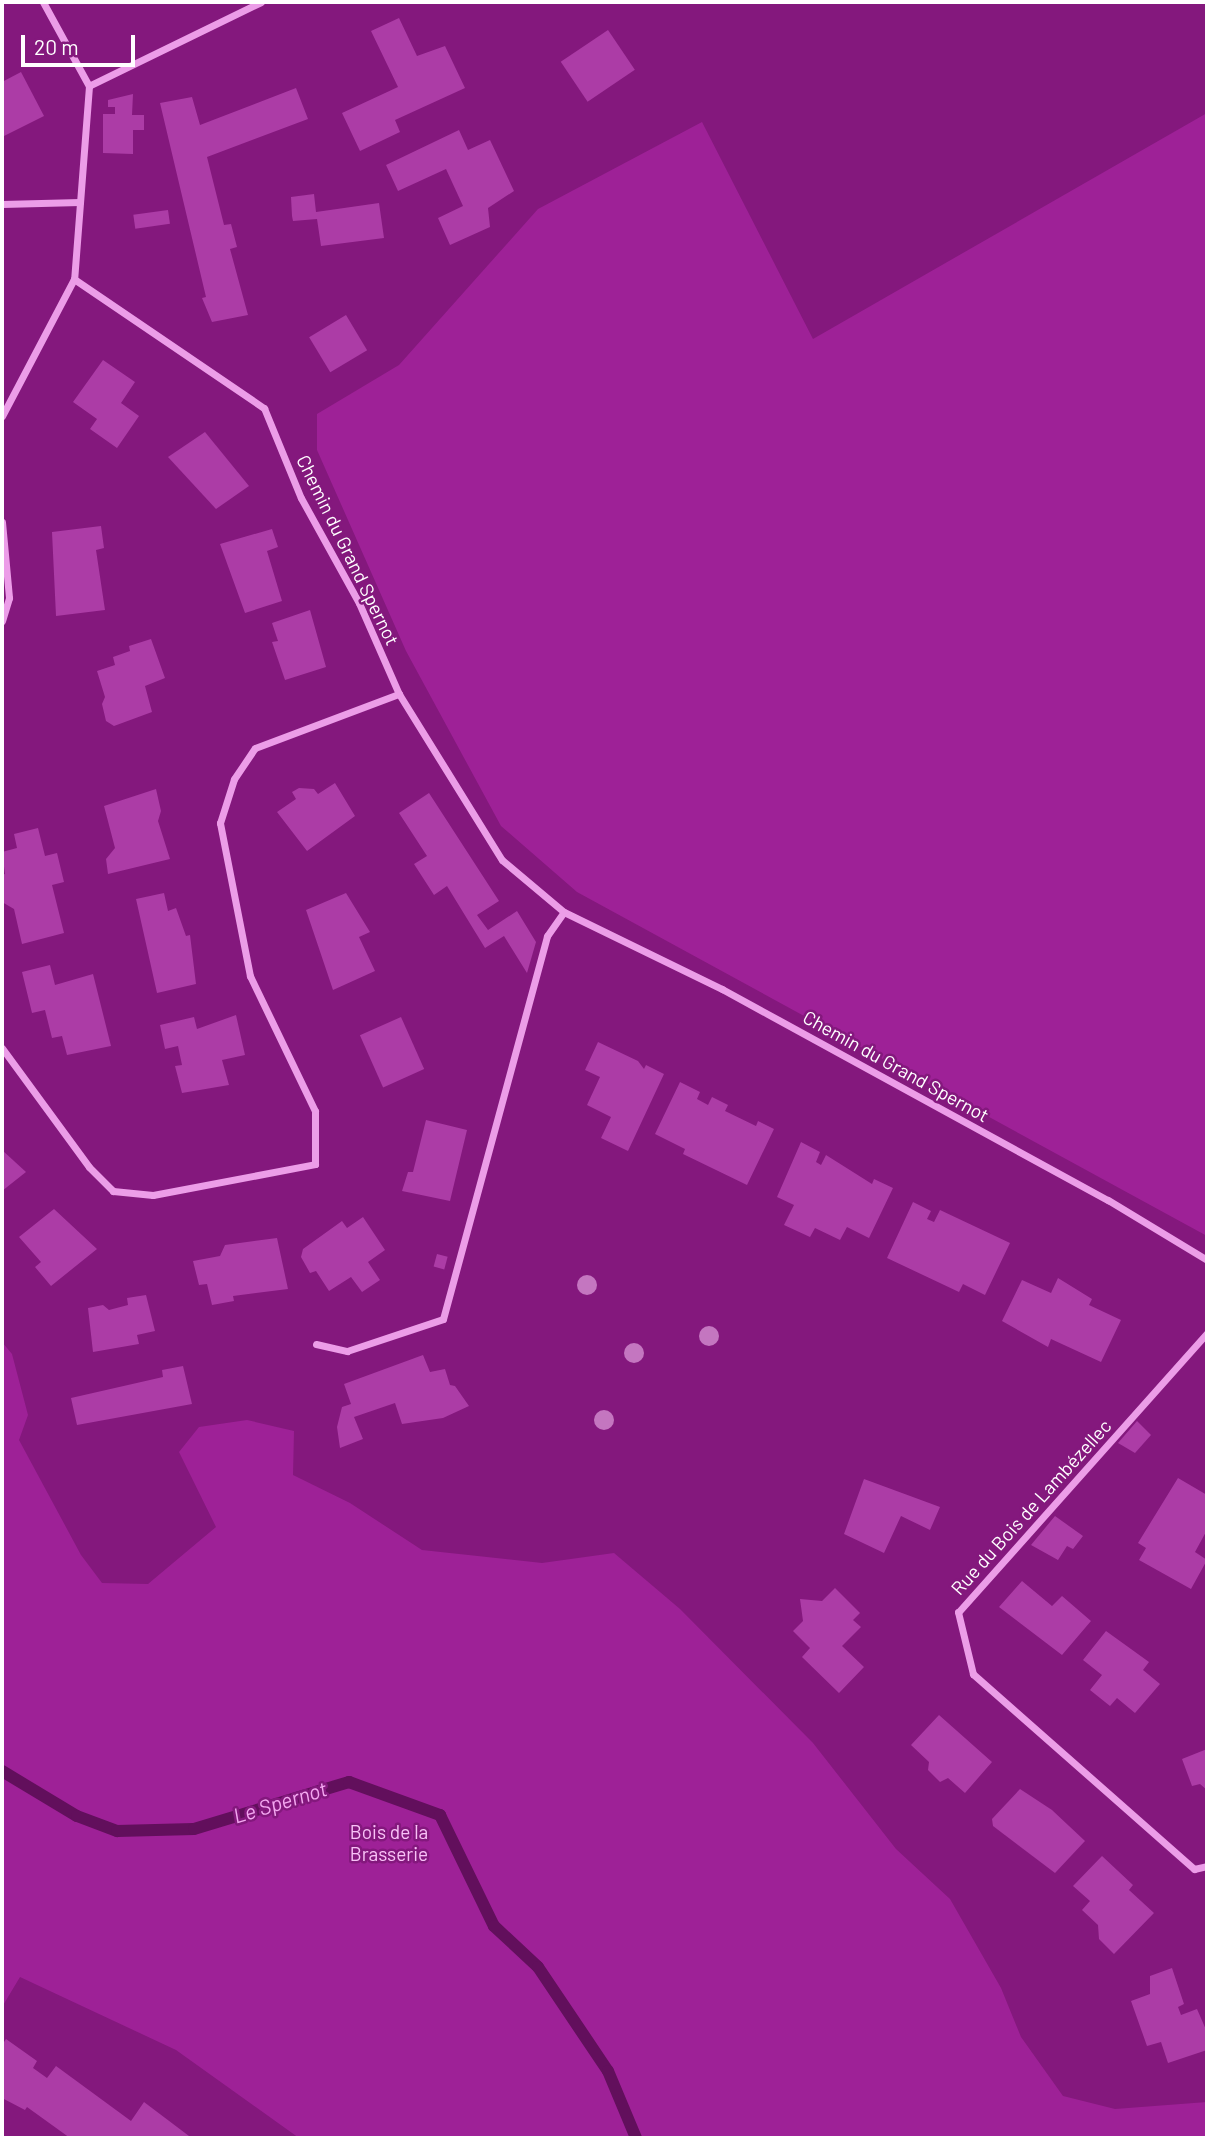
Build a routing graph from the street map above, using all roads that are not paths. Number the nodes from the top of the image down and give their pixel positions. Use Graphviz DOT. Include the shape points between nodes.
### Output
graph roads {
  1 [pos="43,2"];
  2 [pos="261,2"];
  3 [pos="89,86"];
  4 [pos="80,202"];
  5 [pos="2,204"];
  6 [pos="75,279"];
  7 [pos="2,416"];
  8 [pos="2,522"];
  9 [pos="2,621"];
  10 [pos="399,694"];
  11 [pos="564,912"];
  12 [pos="2,1048"];
  13 [pos="1207,1260"];
  14 [pos="1207,1333"];
  15 [pos="316,1344"];
  16 [pos="1207,1866"];
  1 -- 3 [label="street"];
  2 -- 3 [label="street"];
  3 -- 4 [label="street"];
  4 -- 5 [label="street"];
  4 -- 6 [label="street"];
  6 -- 7 [label="street"];
  6 -- 10 [label="street, Chemin du Grand Spernot" via="264,408 301,498 359,603"];
  8 -- 9 [label="street" via="9,598"];
  10 -- 11 [label="street, Chemin du Grand Spernot" via="502,860"];
  10 -- 12 [label="street" via="255,748 234,779 220,823 250,976 315,1111 315,1164 153,1195 113,1191 89,1167"];
  11 -- 13 [label="street, Chemin du Grand Spernot" via="722,989 1108,1200"];
  11 -- 15 [label="street" via="547,936 443,1319 347,1351"];
  14 -- 16 [label="street, Rue du Bois de Lambézellec" via="958,1612 973,1674 1194,1869"];
}
